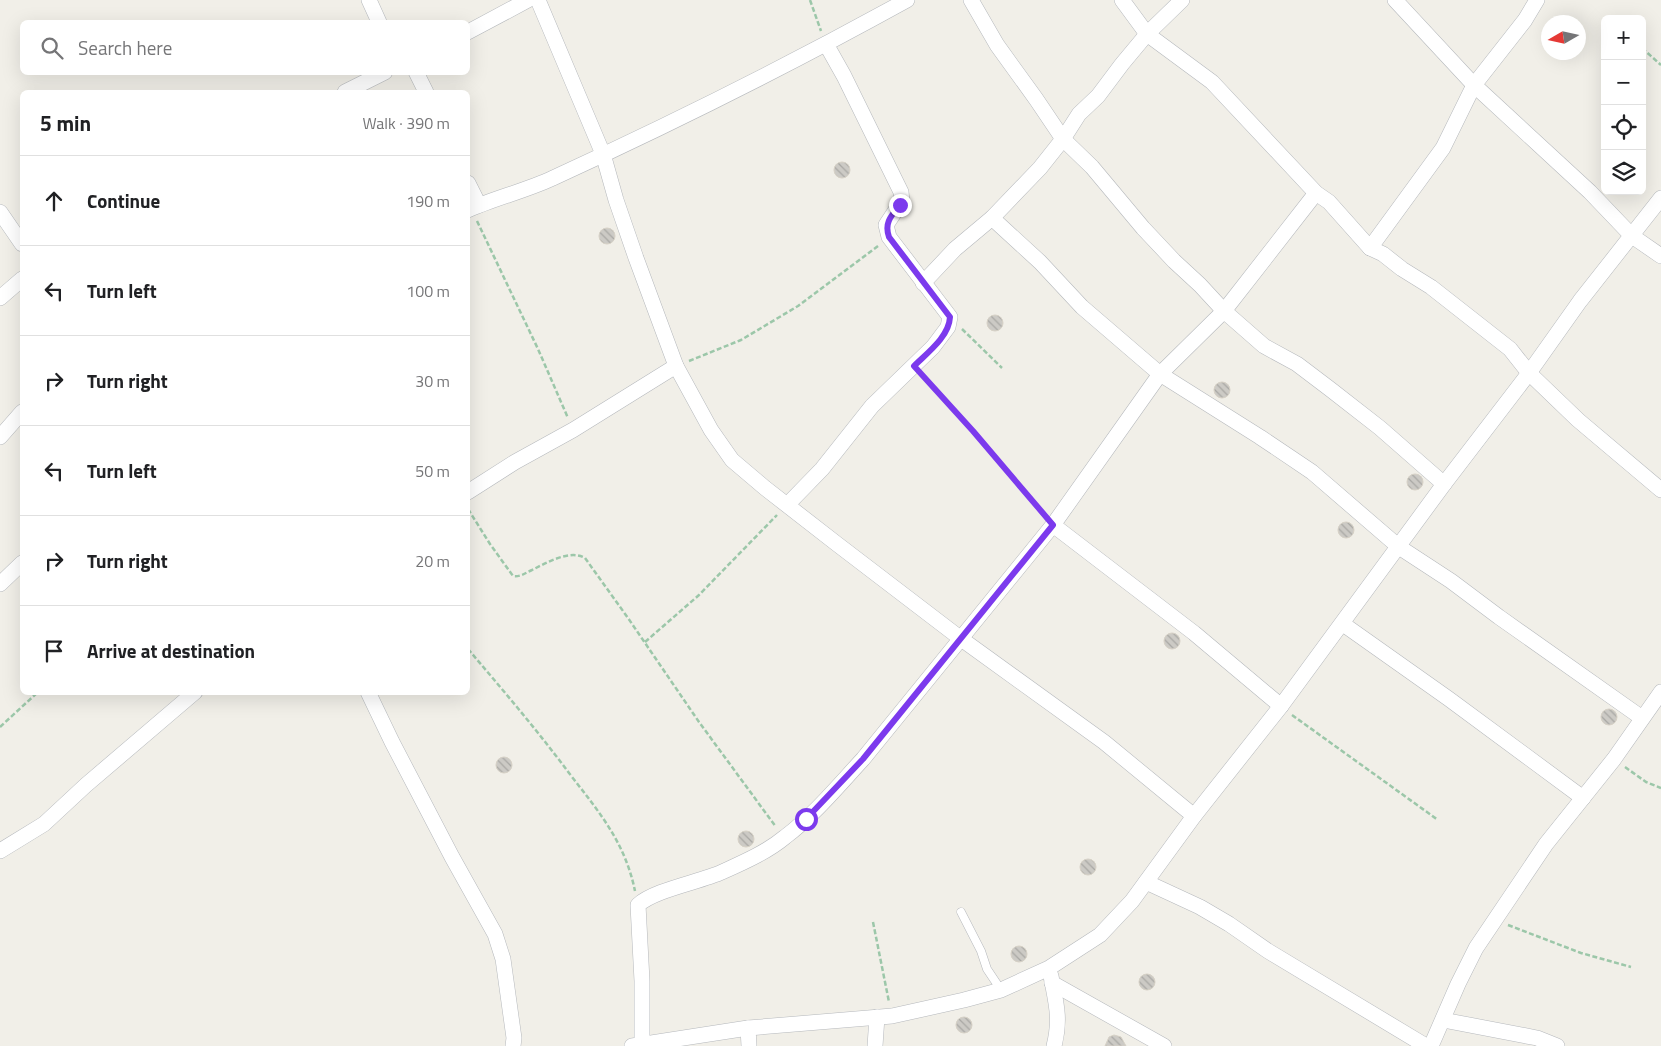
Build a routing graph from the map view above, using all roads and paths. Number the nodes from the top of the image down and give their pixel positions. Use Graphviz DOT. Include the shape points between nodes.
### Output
graph roads {
  1 [pos="370,0"];
  2 [pos="528,0"];
  3 [pos="538,0"];
  4 [pos="810,0"];
  5 [pos="907,0"];
  6 [pos="971,0"];
  7 [pos="1122,0"];
  8 [pos="1182,0"];
  9 [pos="1395,0"];
  10 [pos="1538,0"];
  11 [pos="378,20"];
  12 [pos="470,31"];
  13 [pos="1147,34"];
  14 [pos="826,44"];
  15 [pos="1646,52"];
  16 [pos="1661,65"];
  17 [pos="379,75"];
  18 [pos="418,75"];
  19 [pos="1474,86"];
  20 [pos="349,90"];
  21 [pos="425,90"];
  22 [pos="1063,139"];
  23 [pos="603,154"];
  24 [pos="1316,193"];
  25 [pos="470,196"];
  26 [pos="1661,198"];
  27 [pos="472,208"];
  28 [pos="0,212"];
  29 [pos="992,218"];
  30 [pos="1632,236"];
  31 [pos="889,237"];
  32 [pos="20,241"];
  33 [pos="1370,248"];
  34 [pos="1661,256"];
  35 [pos="20,281"];
  36 [pos="923,283"];
  37 [pos="0,298"];
  38 [pos="1224,312"];
  39 [pos="950,317"];
  40 [pos="676,366"];
  41 [pos="914,366"];
  42 [pos="1002,368"];
  43 [pos="1529,373"];
  44 [pos="1160,374"];
  45 [pos="20,414"];
  46 [pos="573,430"];
  47 [pos="0,437"];
  48 [pos="1444,484"];
  49 [pos="1661,490"];
  50 [pos="470,491"];
  51 [pos="788,504"];
  52 [pos="470,512"];
  53 [pos="1053,525"];
  54 [pos="1399,547"];
  55 [pos="20,565"];
  56 [pos="0,584"];
  57 [pos="1342,624"];
  58 [pos="960,638"];
  59 [pos="645,642"];
  60 [pos="470,651"];
  61 [pos="1661,692"];
  62 [pos="35,695"];
  63 [pos="191,695"];
  64 [pos="369,695"];
  65 [pos="1281,706"];
  66 [pos="1642,718"];
  67 [pos="0,727"];
  68 [pos="1614,759"];
  69 [pos="1661,788"];
  70 [pos="1583,798"];
  71 [pos="1194,816"];
  72 [pos="1438,820"];
  73 [pos="785,838"];
  74 [pos="0,851"];
  75 [pos="1146,882"];
  76 [pos="638,905"];
  77 [pos="961,912"];
  78 [pos="1495,920"];
  79 [pos="873,922"];
  80 [pos="1631,967"];
  81 [pos="1051,976"];
  82 [pos="1001,990"];
  83 [pos="884,1016"];
  84 [pos="1443,1020"];
  85 [pos="748,1028"];
  86 [pos="637,1045"];
  87 [pos="513,1046"];
  88 [pos="749,1046"];
  89 [pos="875,1046"];
  90 [pos="1054,1046"];
  91 [pos="1164,1046"];
  92 [pos="1426,1046"];
  93 [pos="1431,1046"];
  94 [pos="1557,1046"];
  1 -- 11 [label="street"];
  2 -- 12 [label="street"];
  3 -- 23 [label="street"];
  4 -- 14 [label="path"];
  5 -- 14 [label="street"];
  6 -- 22 [label="street" via="997,45"];
  7 -- 13 [label="street"];
  8 -- 13 [label="street"];
  9 -- 19 [label="street"];
  10 -- 19 [label="street"];
  13 -- 22 [label="street" via="1098,96 1079,114"];
  13 -- 24 [label="street" via="1212,82"];
  14 -- 23 [label="street" via="692,113"];
  14 -- 31 [label="street" via="902,196 900,205 886,225"];
  15 -- 16 [label="path"];
  17 -- 20 [label="street"];
  18 -- 21 [label="street"];
  19 -- 30 [label="street" via="1590,192"];
  19 -- 33 [label="street" via="1443,148"];
  22 -- 29 [label="street"];
  22 -- 38 [label="street"];
  23 -- 27 [label="street" via="550,180"];
  23 -- 40 [label="street" via="633,250"];
  24 -- 33 [label="street" via="1329,202"];
  24 -- 38 [label="street"];
  25 -- 27 [label="street"];
  26 -- 30 [label="street"];
  27 -- 46 [label="path"];
  28 -- 32 [label="street"];
  29 -- 36 [label="street" via="955,249"];
  29 -- 44 [label="street" via="1082,307"];
  30 -- 34 [label="street"];
  30 -- 43 [label="street" via="1580,301"];
  31 -- 36 [label="street"];
  31 -- 40 [label="path" via="798,306 741,340"];
  33 -- 43 [label="street" via="1432,287 1464,312 1510,349"];
  35 -- 37 [label="street"];
  36 -- 39 [label="street"];
  38 -- 44 [label="street"];
  38 -- 48 [label="street" via="1264,346 1297,364 1352,406"];
  39 -- 41 [label="street" via="945,333"];
  39 -- 42 [label="path"];
  40 -- 46 [label="street"];
  40 -- 51 [label="street" via="710,430 732,460"];
  41 -- 51 [label="street" via="872,406 822,469"];
  41 -- 53 [label="path"];
  43 -- 48 [label="street"];
  43 -- 49 [label="street" via="1578,420"];
  44 -- 53 [label="street"];
  44 -- 54 [label="street" via="1312,472"];
  45 -- 47 [label="street"];
  46 -- 50 [label="street"];
  48 -- 54 [label="street"];
  51 -- 58 [label="street"];
  51 -- 59 [label="path" via="699,594"];
  52 -- 59 [label="path" via="513,576 569,555 585,558"];
  53 -- 58 [label="street"];
  53 -- 65 [label="street" via="1194,633"];
  54 -- 57 [label="street"];
  54 -- 66 [label="street"];
  55 -- 56 [label="street"];
  57 -- 65 [label="street"];
  57 -- 70 [label="street"];
  58 -- 71 [label="street" via="1104,742"];
  58 -- 73 [label="street" via="863,759"];
  59 -- 73 [label="path" via="699,722"];
  60 -- 76 [label="path" via="535,727 603,817 631,871"];
  61 -- 66 [label="street"];
  62 -- 67 [label="path"];
  63 -- 74 [label="street" via="44,824"];
  64 -- 87 [label="street" via="495,934 503,959"];
  65 -- 71 [label="street"];
  65 -- 72 [label="path"];
  66 -- 68 [label="street"];
  68 -- 69 [label="path" via="1646,782"];
  68 -- 70 [label="street"];
  70 -- 78 [label="street" via="1546,844"];
  71 -- 75 [label="street"];
  73 -- 76 [label="street" via="721,873 650,896"];
  75 -- 81 [label="street" via="1100,935"];
  75 -- 92 [label="street" via="1200,907"];
  76 -- 86 [label="street" via="642,981"];
  77 -- 82 [label="lane" via="987,969"];
  78 -- 80 [label="path" via="1581,954"];
  78 -- 84 [label="street" via="1476,948"];
  79 -- 83 [label="path"];
  81 -- 82 [label="street"];
  81 -- 90 [label="street" via="1058,1004 1058,1033"];
  81 -- 91 [label="street"];
  82 -- 83 [label="street"];
  83 -- 85 [label="street"];
  83 -- 89 [label="street"];
  84 -- 93 [label="street"];
  84 -- 94 [label="street" via="1537,1038"];
  85 -- 86 [label="street"];
  85 -- 88 [label="street"];
}
